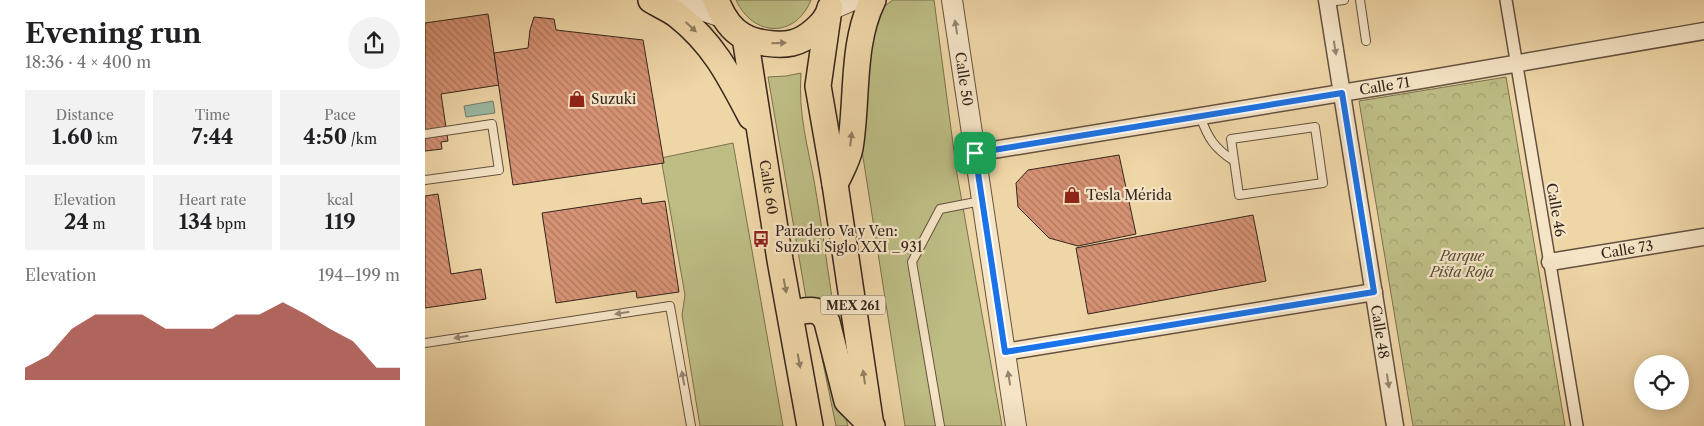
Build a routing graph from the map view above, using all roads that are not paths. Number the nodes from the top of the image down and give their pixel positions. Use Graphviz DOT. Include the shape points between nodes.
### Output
graph roads {
  1 [pos="651,0"];
  2 [pos="672,0"];
  3 [pos="853,0"];
  4 [pos="873,0"];
  5 [pos="952,0"];
  6 [pos="1344,0"];
  7 [pos="1360,0"];
  8 [pos="1506,0"];
  9 [pos="1327,1"];
  10 [pos="720,9"];
  11 [pos="830,9"];
  12 [pos="1704,30"];
  13 [pos="745,38"];
  14 [pos="1366,41"];
  15 [pos="1516,63"];
  16 [pos="1342,93"];
  17 [pos="1200,116"];
  18 [pos="758,130"];
  19 [pos="425,134"];
  20 [pos="975,153"];
  21 [pos="1234,161"];
  22 [pos="425,180"];
  23 [pos="835,184"];
  24 [pos="983,201"];
  25 [pos="1704,237"];
  26 [pos="1550,262"];
  27 [pos="1374,292"];
  28 [pos="791,313"];
  29 [pos="425,343"];
  30 [pos="1005,352"];
  31 [pos="691,426"];
  32 [pos="810,426"];
  33 [pos="872,426"];
  34 [pos="940,426"];
  35 [pos="1016,426"];
  36 [pos="1395,426"];
  37 [pos="1577,426"];
  1 -- 18 [label="main road, one-way" via="677,14 706,41 721,61"];
  2 -- 10 [label="street"];
  3 -- 11 [label="street"];
  23 -- 4 [label="main road, one-way" via="850,151 858,51"];
  20 -- 5 [label="street, Calle 50, one-way"];
  6 -- 9 [label="lane"];
  7 -- 14 [label="lane"];
  8 -- 15 [label="street, Calle 46"];
  9 -- 16 [label="street, Calle 48, one-way"];
  10 -- 13 [label="main road"];
  13 -- 11 [label="main road, one-way" via="761,43 792,43 814,31"];
  11 -- 23 [label="main road, MEX 261" via="819,86"];
  12 -- 15 [label="street, Calle 71"];
  13 -- 18 [label="main road, Calle 60"];
  15 -- 16 [label="street, Calle 71"];
  15 -- 26 [label="street, Calle 46"];
  16 -- 17 [label="street, Calle 71"];
  16 -- 27 [label="street, Calle 48"];
  17 -- 20 [label="street, Calle 71"];
  17 -- 21 [label="lane" via="1208,138 1220,152"];
  18 -- 28 [label="main road, Calle 60, one-way"];
  19 -- 22 [label="lane" via="493,124 499,170"];
  20 -- 24 [label="street, Calle 50"];
  21 -- 21 [label="lane" via="1231,139 1315,127 1323,183 1239,195"];
  33 -- 23 [label="main road, MEX 261, one-way"];
  24 -- 30 [label="street, Calle 50"];
  24 -- 34 [label="lane" via="940,208 911,262"];
  25 -- 26 [label="street, Calle 73"];
  26 -- 37 [label="street, Calle 46"];
  27 -- 30 [label="street"];
  27 -- 36 [label="street, Calle 48, one-way"];
  28 -- 32 [label="main road, Calle 60, one-way"];
  28 -- 33 [label="main road" via="814,310 823,314 847,401"];
  31 -- 29 [label="lane, one-way" via="670,306"];
  35 -- 30 [label="street, Calle 50, one-way"];
}
